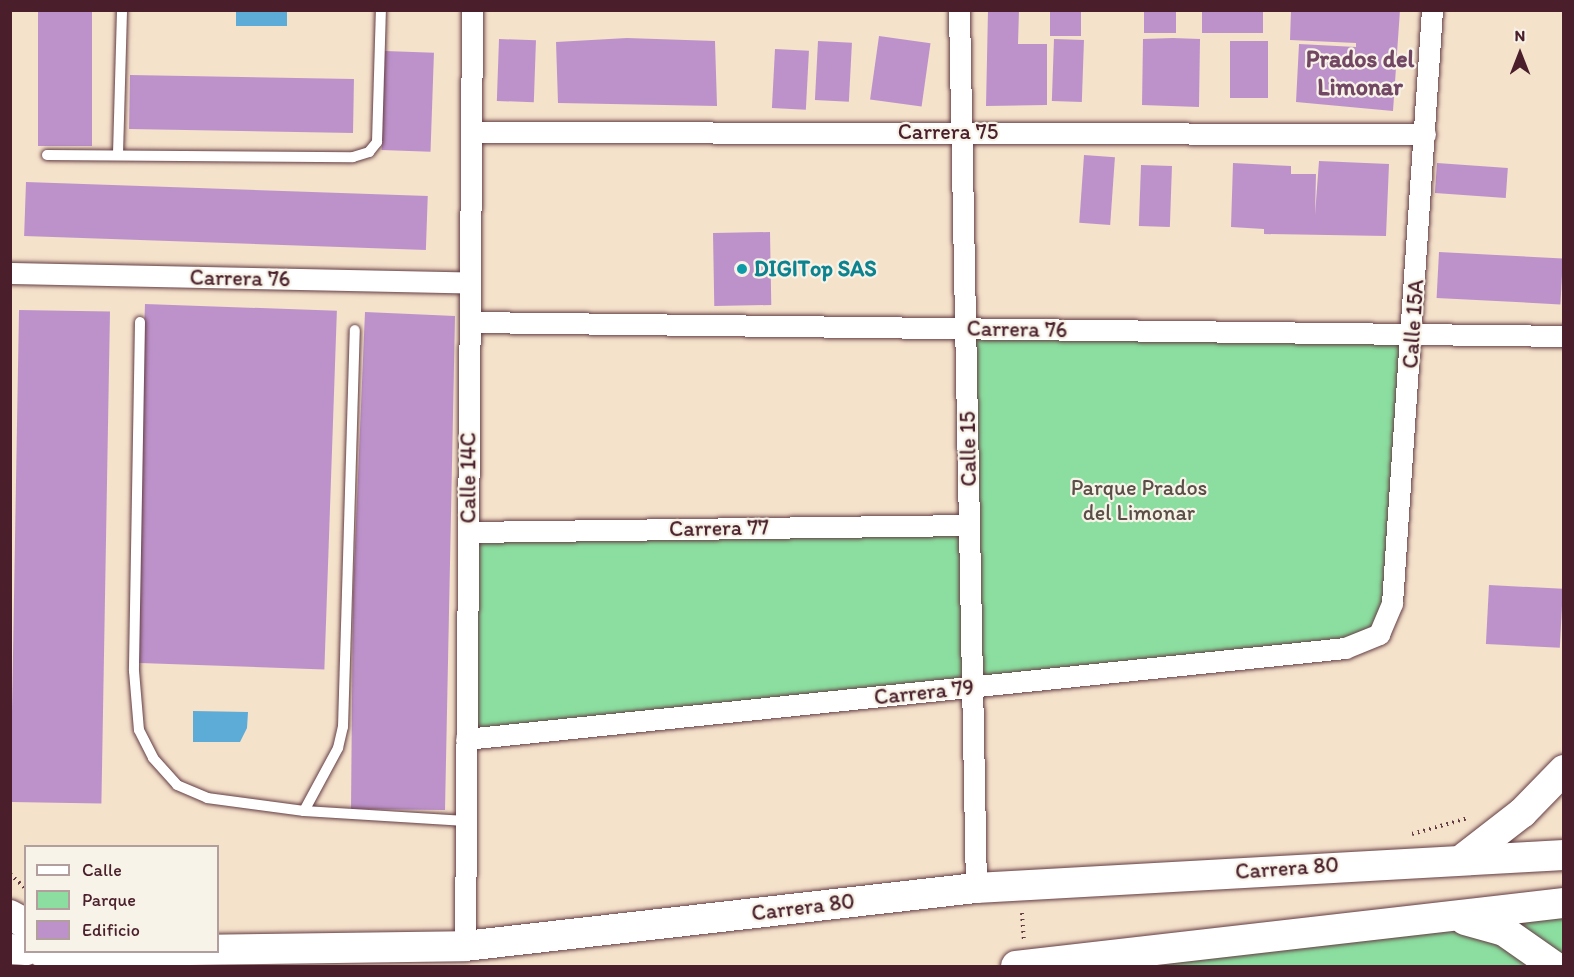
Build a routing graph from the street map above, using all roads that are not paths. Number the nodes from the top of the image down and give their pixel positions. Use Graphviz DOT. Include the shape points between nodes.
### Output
graph roads {
  1 [pos="122,10"];
  2 [pos="381,10"];
  3 [pos="472,10"];
  4 [pos="959,10"];
  5 [pos="1432,10"];
  6 [pos="471,132"];
  7 [pos="962,132"];
  8 [pos="1425,134"];
  9 [pos="118,154"];
  10 [pos="47,155"];
  11 [pos="10,273"];
  12 [pos="470,283"];
  13 [pos="140,322"];
  14 [pos="470,322"];
  15 [pos="965,328"];
  16 [pos="355,330"];
  17 [pos="1413,334"];
  18 [pos="1563,336"];
  19 [pos="969,525"];
  20 [pos="468,532"];
  21 [pos="1379,634"];
  22 [pos="972,687"];
  23 [pos="466,739"];
  24 [pos="1563,771"];
  25 [pos="304,811"];
  26 [pos="466,821"];
  27 [pos="1563,855"];
  28 [pos="1465,857"];
  29 [pos="976,888"];
  30 [pos="1563,903"];
  31 [pos="10,915"];
  32 [pos="1433,919"];
  33 [pos="24,923"];
  34 [pos="465,946"];
  35 [pos="219,950"];
  36 [pos="1020,955"];
  37 [pos="1554,966"];
  1 -- 9 [label="lane"];
  2 -- 9 [label="lane" via="377,142 369,152 353,157"];
  3 -- 6 [label="street, Calle 14C"];
  4 -- 7 [label="street, Calle 15"];
  5 -- 8 [label="street, Calle 15A"];
  6 -- 7 [label="street, Carrera 75"];
  6 -- 12 [label="street, Calle 14C"];
  7 -- 8 [label="street, Carrera 75"];
  7 -- 15 [label="street, Calle 15"];
  8 -- 17 [label="street, Calle 15A"];
  9 -- 10 [label="lane"];
  11 -- 12 [label="street, Carrera 76"];
  12 -- 14 [label="street, Calle 14C"];
  13 -- 25 [label="lane" via="134,671 139,730 164,772 189,791"];
  14 -- 15 [label="street, Carrera 76"];
  14 -- 20 [label="street, Calle 14C"];
  15 -- 17 [label="street, Carrera 76"];
  15 -- 19 [label="street, Calle 15"];
  16 -- 25 [label="lane" via="343,727 338,747"];
  17 -- 18 [label="street, Carrera 76"];
  17 -- 21 [label="street, Calle 15A" via="1392,603"];
  19 -- 20 [label="street, Carrera 77"];
  19 -- 22 [label="street, Calle 15"];
  20 -- 23 [label="street, Calle 14C"];
  21 -- 22 [label="street, Carrera 79" via="1345,648"];
  22 -- 23 [label="street, Carrera 79"];
  22 -- 29 [label="street, Calle 15"];
  23 -- 26 [label="street, Calle 14C"];
  24 -- 28 [label="main road" via="1522,813"];
  25 -- 26 [label="lane"];
  26 -- 34 [label="street, Calle 14C"];
  27 -- 28 [label="main road, Carrera 80"];
  28 -- 29 [label="main road, Carrera 80"];
  29 -- 34 [label="main road, Carrera 80"];
  30 -- 32 [label="main road"];
  31 -- 33 [label="main road"];
  32 -- 36 [label="main road"];
  32 -- 37 [label="main road" via="1504,931"];
  34 -- 35 [label="main road, Carrera 80"];
}
